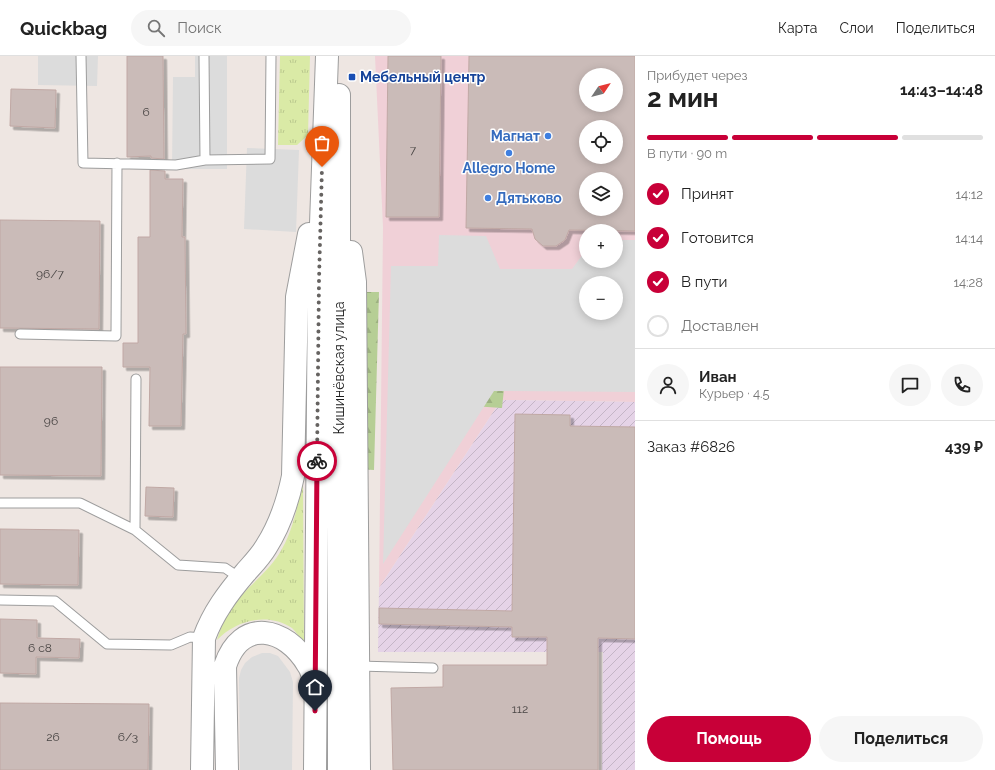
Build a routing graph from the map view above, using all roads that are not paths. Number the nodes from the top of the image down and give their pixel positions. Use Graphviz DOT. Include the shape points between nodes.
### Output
graph roads {
  1 [pos="82,56"];
  2 [pos="204,56"];
  3 [pos="271,56"];
  4 [pos="327,56"];
  5 [pos="338,56"];
  6 [pos="205,160"];
  7 [pos="116,163"];
  8 [pos="331,167"];
  9 [pos="20,334"];
  10 [pos="136,379"];
  11 [pos="0,503"];
  12 [pos="135,530"];
  13 [pos="240,578"];
  14 [pos="0,600"];
  15 [pos="204,638"];
  16 [pos="358,666"];
  17 [pos="433,668"];
  18 [pos="315,682"];
  19 [pos="202,770"];
  20 [pos="227,770"];
  21 [pos="315,770"];
  22 [pos="339,770"];
  23 [pos="359,770"];
  1 -- 7 [label="lane" via="83,162"];
  2 -- 6 [label="lane"];
  3 -- 6 [label="lane" via="270,159"];
  4 -- 8 [label="street, Кишинёвская улица"];
  5 -- 8 [label="street, Кишинёвская улица"];
  6 -- 7 [label="lane" via="176,165"];
  7 -- 9 [label="lane" via="116,336"];
  8 -- 13 [label="street" via="297,297 293,476 278,526 265,548"];
  8 -- 16 [label="street" via="355,282"];
  8 -- 18 [label="street, Кишинёвская улица" via="319,280"];
  8 -- 22 [label="street, Кишинёвская улица" via="340,679"];
  10 -- 12 [label="lane"];
  11 -- 12 [label="lane" via="80,503"];
  12 -- 13 [label="lane" via="178,565 225,568"];
  13 -- 15 [label="street" via="210,621"];
  14 -- 15 [label="lane" via="55,601 107,644 170,645 190,637"];
  15 -- 19 [label="street"];
  16 -- 17 [label="lane"];
  16 -- 23 [label="street"];
  18 -- 20 [label="street" via="309,665 284,639 273,634 255,632 239,642 225,666"];
  18 -- 21 [label="street, Кишинёвская улица"];
}
